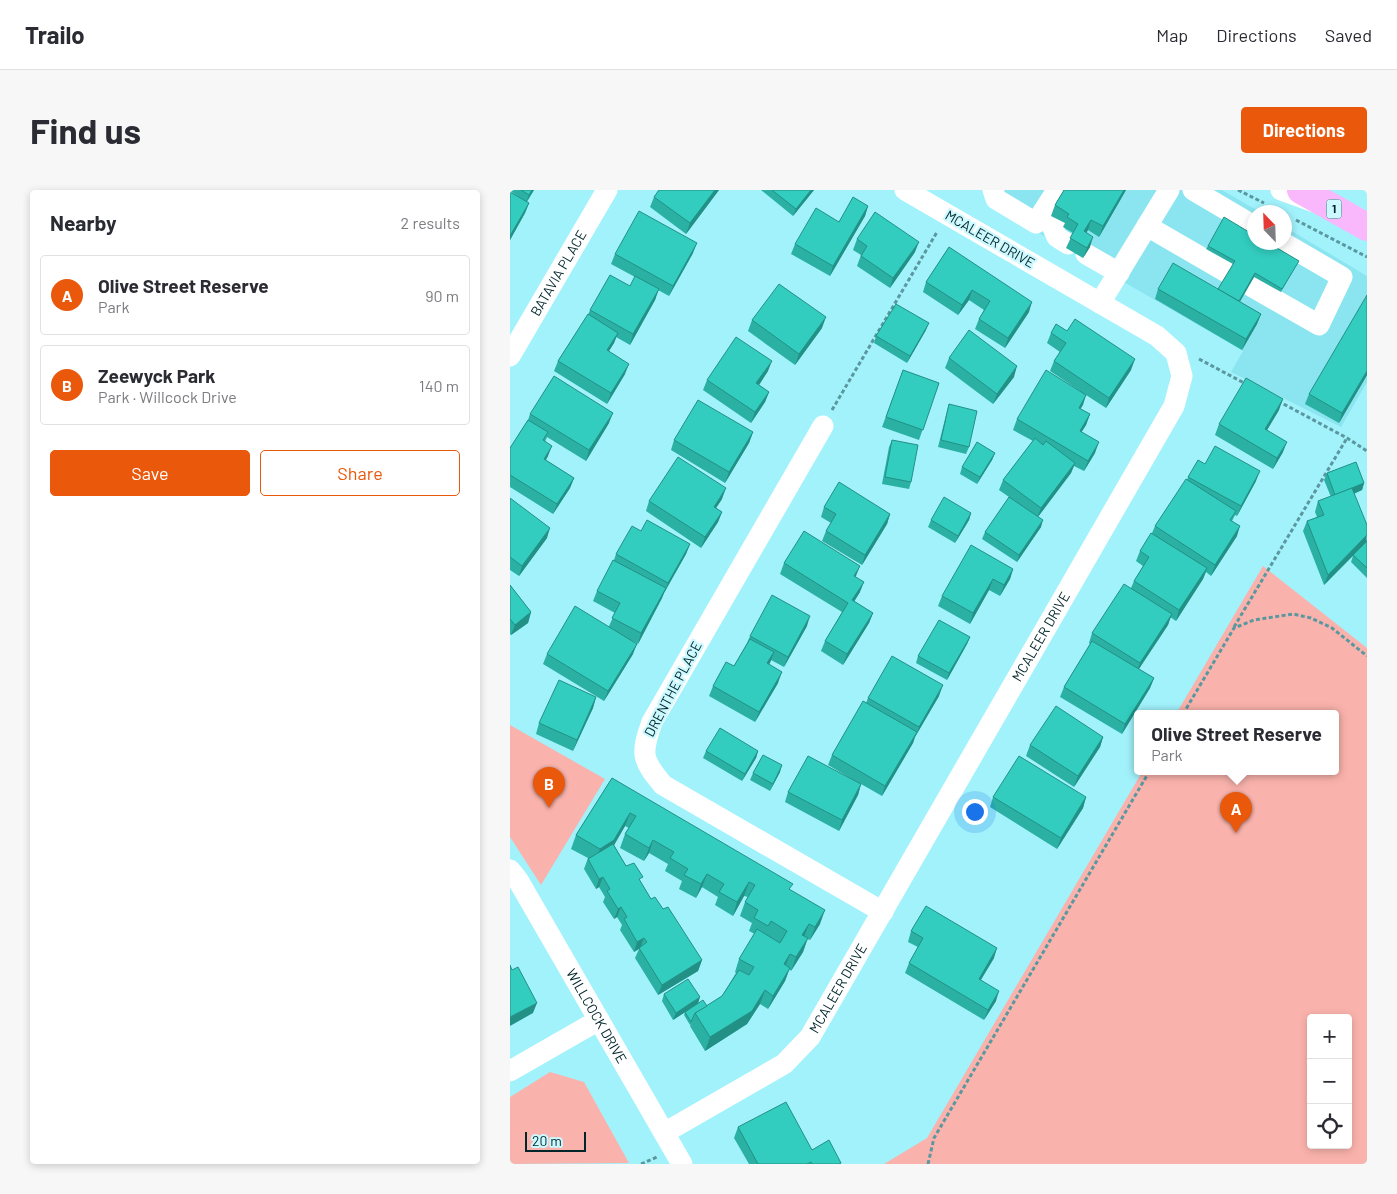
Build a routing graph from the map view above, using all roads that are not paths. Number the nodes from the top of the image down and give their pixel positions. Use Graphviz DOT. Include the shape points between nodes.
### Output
graph roads {
  1 [pos="607,190"];
  2 [pos="906,190"];
  3 [pos="993,190"];
  4 [pos="1057,190"];
  5 [pos="1169,190"];
  6 [pos="1193,190"];
  7 [pos="1301,190"];
  8 [pos="1273,197"];
  9 [pos="936,198"];
  10 [pos="1338,211"];
  11 [pos="1056,219"];
  12 [pos="1247,222"];
  13 [pos="1147,226"];
  14 [pos="1367,227"];
  15 [pos="1292,248"];
  16 [pos="1119,273"];
  17 [pos="1228,273"];
  18 [pos="1249,285"];
  19 [pos="1100,303"];
  20 [pos="510,356"];
  21 [pos="823,426"];
  22 [pos="510,870"];
  23 [pos="883,912"];
  24 [pos="599,1020"];
  25 [pos="510,1071"];
  26 [pos="664,1133"];
  27 [pos="682,1164"];
  1 -- 20 [label="street, BATAVIA PLACE"];
  2 -- 9 [label="street, MCALEER DRIVE"];
  3 -- 4 [label="street" via="996,199 1036,222"];
  5 -- 13 [label="street"];
  6 -- 12 [label="street"];
  7 -- 10 [label="highway, 1"];
  8 -- 10 [label="street"];
  9 -- 19 [label="street, MCALEER DRIVE"];
  10 -- 14 [label="highway, 1"];
  11 -- 16 [label="street" via="1052,226 1057,237"];
  13 -- 16 [label="street"];
  13 -- 17 [label="street"];
  15 -- 18 [label="street" via="1342,277 1319,325"];
  16 -- 19 [label="street"];
  19 -- 23 [label="street, MCALEER DRIVE" via="1157,336 1176,353 1182,376 1174,406"];
  21 -- 23 [label="street, DRENTHE PLACE" via="652,722 644,744 648,767 663,785"];
  22 -- 24 [label="street, WILLCOCK DRIVE"];
  23 -- 26 [label="street, MCALEER DRIVE" via="810,1036 784,1064"];
  24 -- 25 [label="street"];
  24 -- 26 [label="street, WILLCOCK DRIVE"];
  26 -- 27 [label="street, WILLCOCK DRIVE"];
}
